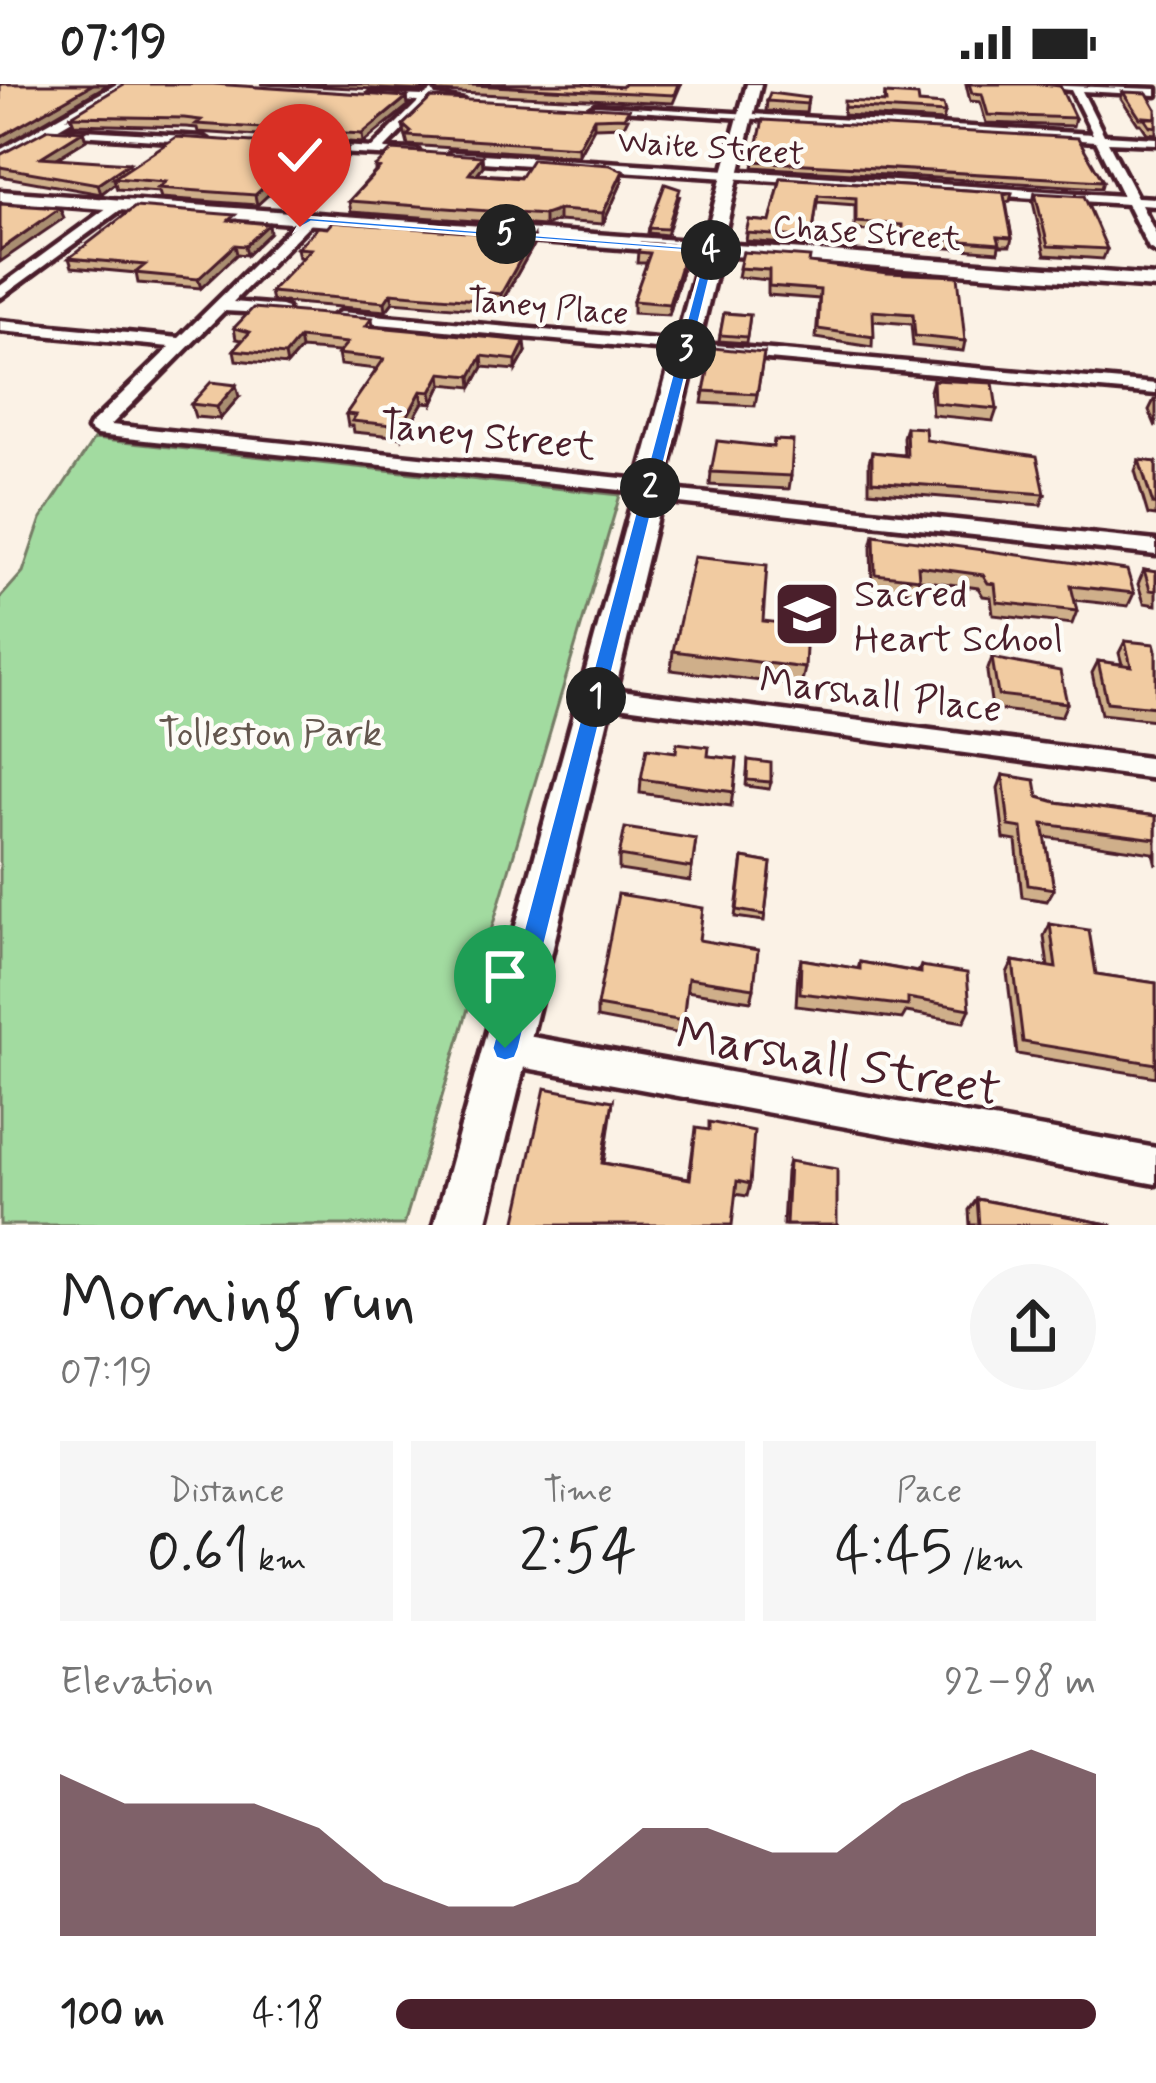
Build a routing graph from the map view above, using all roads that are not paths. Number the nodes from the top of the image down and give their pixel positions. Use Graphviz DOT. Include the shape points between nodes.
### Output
graph roads {
  1 [pos="128,84"];
  2 [pos="441,84"];
  3 [pos="754,84"];
  4 [pos="1010,84"];
  5 [pos="1074,86"];
  6 [pos="1156,92"];
  7 [pos="366,95"];
  8 [pos="428,99"];
  9 [pos="464,101"];
  10 [pos="573,107"];
  11 [pos="746,117"];
  12 [pos="47,130"];
  13 [pos="1100,137"];
  14 [pos="1156,140"];
  15 [pos="223,142"];
  16 [pos="291,146"];
  17 [pos="375,152"];
  18 [pos="0,157"];
  19 [pos="731,174"];
  20 [pos="0,196"];
  21 [pos="1132,200"];
  22 [pos="1156,202"];
  23 [pos="120,205"];
  24 [pos="308,219"];
  25 [pos="1156,248"];
  26 [pos="712,249"];
  27 [pos="1156,282"];
  28 [pos="0,293"];
  29 [pos="221,306"];
  30 [pos="290,312"];
  31 [pos="314,314"];
  32 [pos="0,326"];
  33 [pos="183,343"];
  34 [pos="686,347"];
  35 [pos="1156,388"];
  36 [pos="649,490"];
  37 [pos="1156,548"];
  38 [pos="596,696"];
  39 [pos="1156,769"];
  40 [pos="505,1048"];
  41 [pos="1156,1166"];
  42 [pos="460,1225"];
  1 -- 12 [label="main road"];
  2 -- 8 [label="street"];
  3 -- 11 [label="main road"];
  4 -- 5 [label="street"];
  5 -- 6 [label="street"];
  5 -- 13 [label="street"];
  7 -- 8 [label="street"];
  8 -- 9 [label="street"];
  8 -- 17 [label="street"];
  10 -- 11 [label="street"];
  11 -- 13 [label="street"];
  11 -- 19 [label="main road"];
  12 -- 15 [label="street"];
  12 -- 18 [label="main road"];
  13 -- 14 [label="street"];
  13 -- 21 [label="street"];
  16 -- 17 [label="street, Waite Street"];
  17 -- 19 [label="street, Waite Street"];
  19 -- 21 [label="street, Waite Street"];
  19 -- 26 [label="main road"];
  20 -- 23 [label="main road, Chase Street"];
  21 -- 22 [label="street, Waite Street"];
  21 -- 25 [label="street"];
  23 -- 24 [label="main road, Chase Street"];
  23 -- 28 [label="street"];
  24 -- 26 [label="main road, Chase Street"];
  24 -- 29 [label="street"];
  26 -- 27 [label="main road, Chase Street"];
  26 -- 34 [label="main road"];
  29 -- 30 [label="street"];
  29 -- 33 [label="street"];
  31 -- 34 [label="street, Taney Place"];
  32 -- 33 [label="street"];
  33 -- 36 [label="street, Taney Street" via="98,429"];
  34 -- 35 [label="street, Taney Place"];
  34 -- 36 [label="main road"];
  36 -- 37 [label="street, Taney Street"];
  36 -- 38 [label="main road"];
  38 -- 39 [label="street, Marshall Place"];
  38 -- 40 [label="main road"];
  40 -- 41 [label="street, Marshall Street"];
  40 -- 42 [label="main road"];
}
